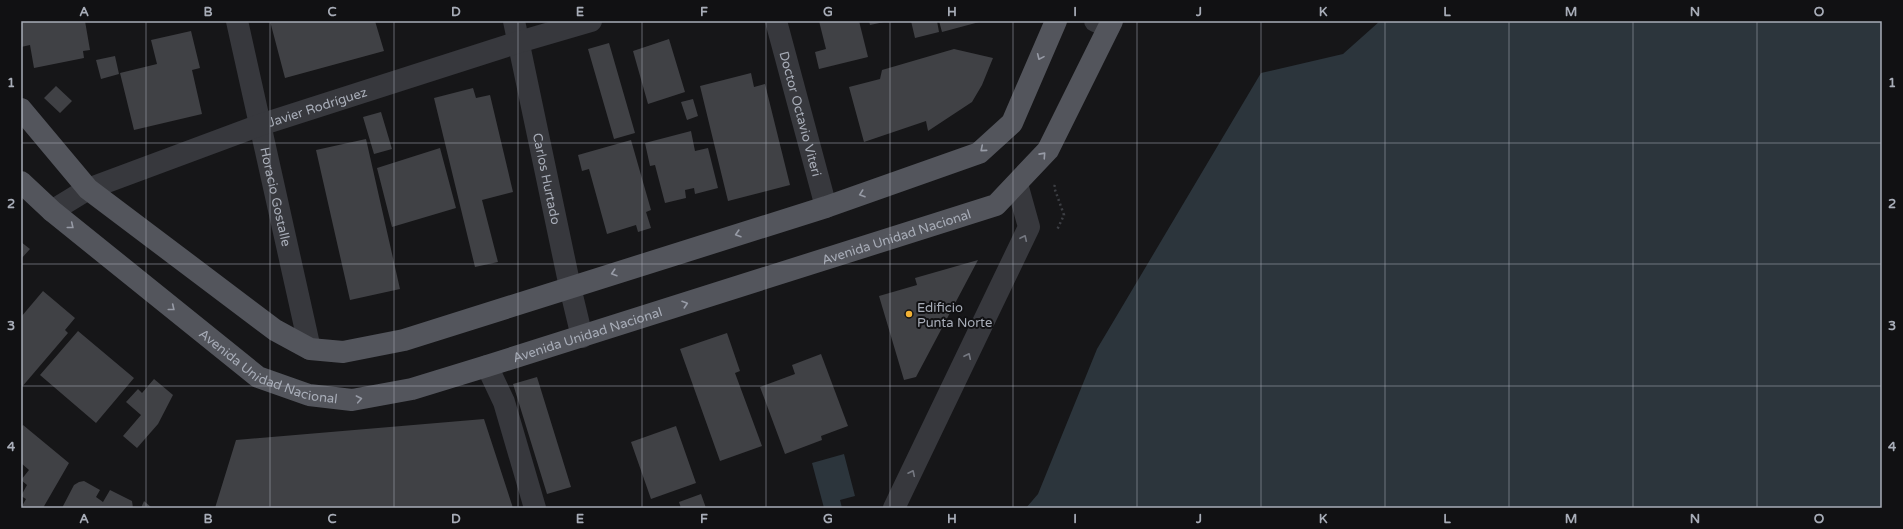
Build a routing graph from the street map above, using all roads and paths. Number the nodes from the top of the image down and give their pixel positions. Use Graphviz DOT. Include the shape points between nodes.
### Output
graph roads {
  1 [pos="237,21"];
  2 [pos="514,21"];
  3 [pos="591,21"];
  4 [pos="776,21"];
  5 [pos="1056,21"];
  6 [pos="1105,23"];
  7 [pos="519,42"];
  8 [pos="21,109"];
  9 [pos="260,125"];
  10 [pos="21,182"];
  11 [pos="1017,184"];
  12 [pos="88,189"];
  13 [pos="826,207"];
  14 [pos="52,211"];
  15 [pos="570,286"];
  16 [pos="582,337"];
  17 [pos="310,349"];
  18 [pos="488,366"];
  19 [pos="535,508"];
  20 [pos="894,508"];
  1 -- 9 [label="street, Horacio Gostalle"];
  2 -- 7 [label="street, Carlos Hurtado"];
  3 -- 7 [label="street, Javier Rodríguez"];
  4 -- 13 [label="street, Doctor Octavio Viteri"];
  5 -- 13 [label="main road, one-way" via="1012,123 979,153"];
  11 -- 6 [label="main road, Avenida Unidad Nacional, one-way" via="1048,150"];
  7 -- 9 [label="street, Javier Rodríguez"];
  7 -- 15 [label="street, Carlos Hurtado"];
  8 -- 12 [label="main road"];
  9 -- 12 [label="street, Javier Rodríguez"];
  9 -- 17 [label="street, Horacio Gostalle"];
  10 -- 14 [label="main road, Avenida Unidad Nacional"];
  16 -- 11 [label="main road, Avenida Unidad Nacional, one-way" via="996,205"];
  20 -- 11 [label="street, one-way" via="1029,228"];
  12 -- 14 [label="street, Javier Rodríguez"];
  12 -- 17 [label="main road" via="276,330"];
  13 -- 15 [label="main road, one-way"];
  14 -- 18 [label="main road, Avenida Unidad Nacional, one-way" via="258,377 309,395 352,400 412,389"];
  15 -- 16 [label="street, Carlos Hurtado"];
  15 -- 17 [label="main road" via="404,340 343,352"];
  16 -- 18 [label="main road, Avenida Unidad Nacional"];
  18 -- 19 [label="street" via="504,402"];
}
